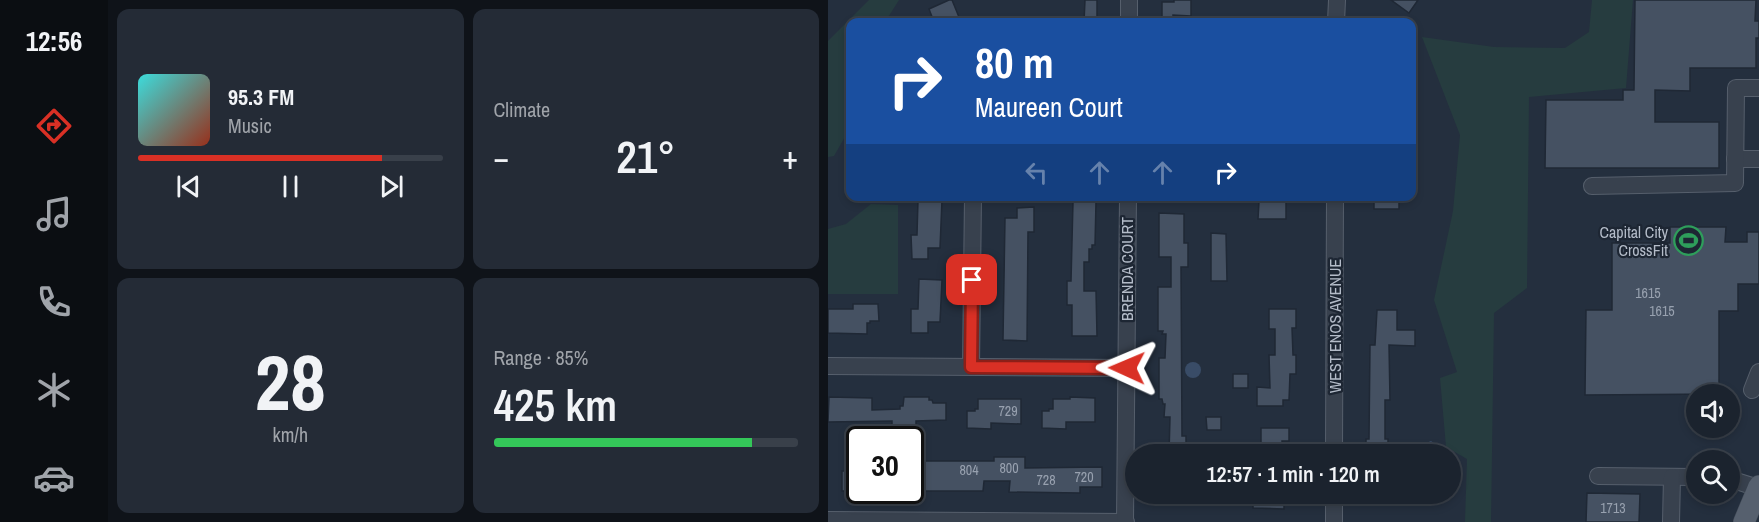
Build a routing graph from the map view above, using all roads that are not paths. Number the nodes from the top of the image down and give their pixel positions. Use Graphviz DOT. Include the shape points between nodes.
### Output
graph roads {
  1 [pos="1129,0"];
  2 [pos="1336,0"];
  3 [pos="1129,18"];
  4 [pos="1336,18"];
  5 [pos="1759,88"];
  6 [pos="1735,159"];
  7 [pos="1759,159"];
  8 [pos="1593,186"];
  9 [pos="973,201"];
  10 [pos="1128,201"];
  11 [pos="1335,201"];
  12 [pos="828,366"];
  13 [pos="971,367"];
  14 [pos="1127,368"];
  15 [pos="1759,372"];
  16 [pos="1752,390"];
  17 [pos="1334,444"];
  18 [pos="1598,476"];
  19 [pos="1672,477"];
  20 [pos="1686,477"];
  21 [pos="1740,482"];
  22 [pos="1759,487"];
  23 [pos="1334,504"];
  24 [pos="828,520"];
  25 [pos="1125,522"];
  26 [pos="1334,522"];
  27 [pos="1671,522"];
  28 [pos="1744,522"];
  1 -- 3 [label="street"];
  2 -- 4 [label="street"];
  5 -- 6 [label="street" via="1736,88"];
  6 -- 7 [label="street"];
  6 -- 8 [label="street" via="1735,183"];
  9 -- 13 [label="street"];
  10 -- 14 [label="street, BRENDA COURT"];
  11 -- 17 [label="street, WEST ENOS AVENUE"];
  12 -- 13 [label="street"];
  13 -- 14 [label="street"];
  14 -- 25 [label="street, BRENDA COURT"];
  15 -- 16 [label="street"];
  18 -- 19 [label="street"];
  19 -- 20 [label="street"];
  19 -- 27 [label="street"];
  21 -- 22 [label="street"];
  22 -- 28 [label="main road"];
  23 -- 26 [label="street"];
  24 -- 25 [label="street"];
}
